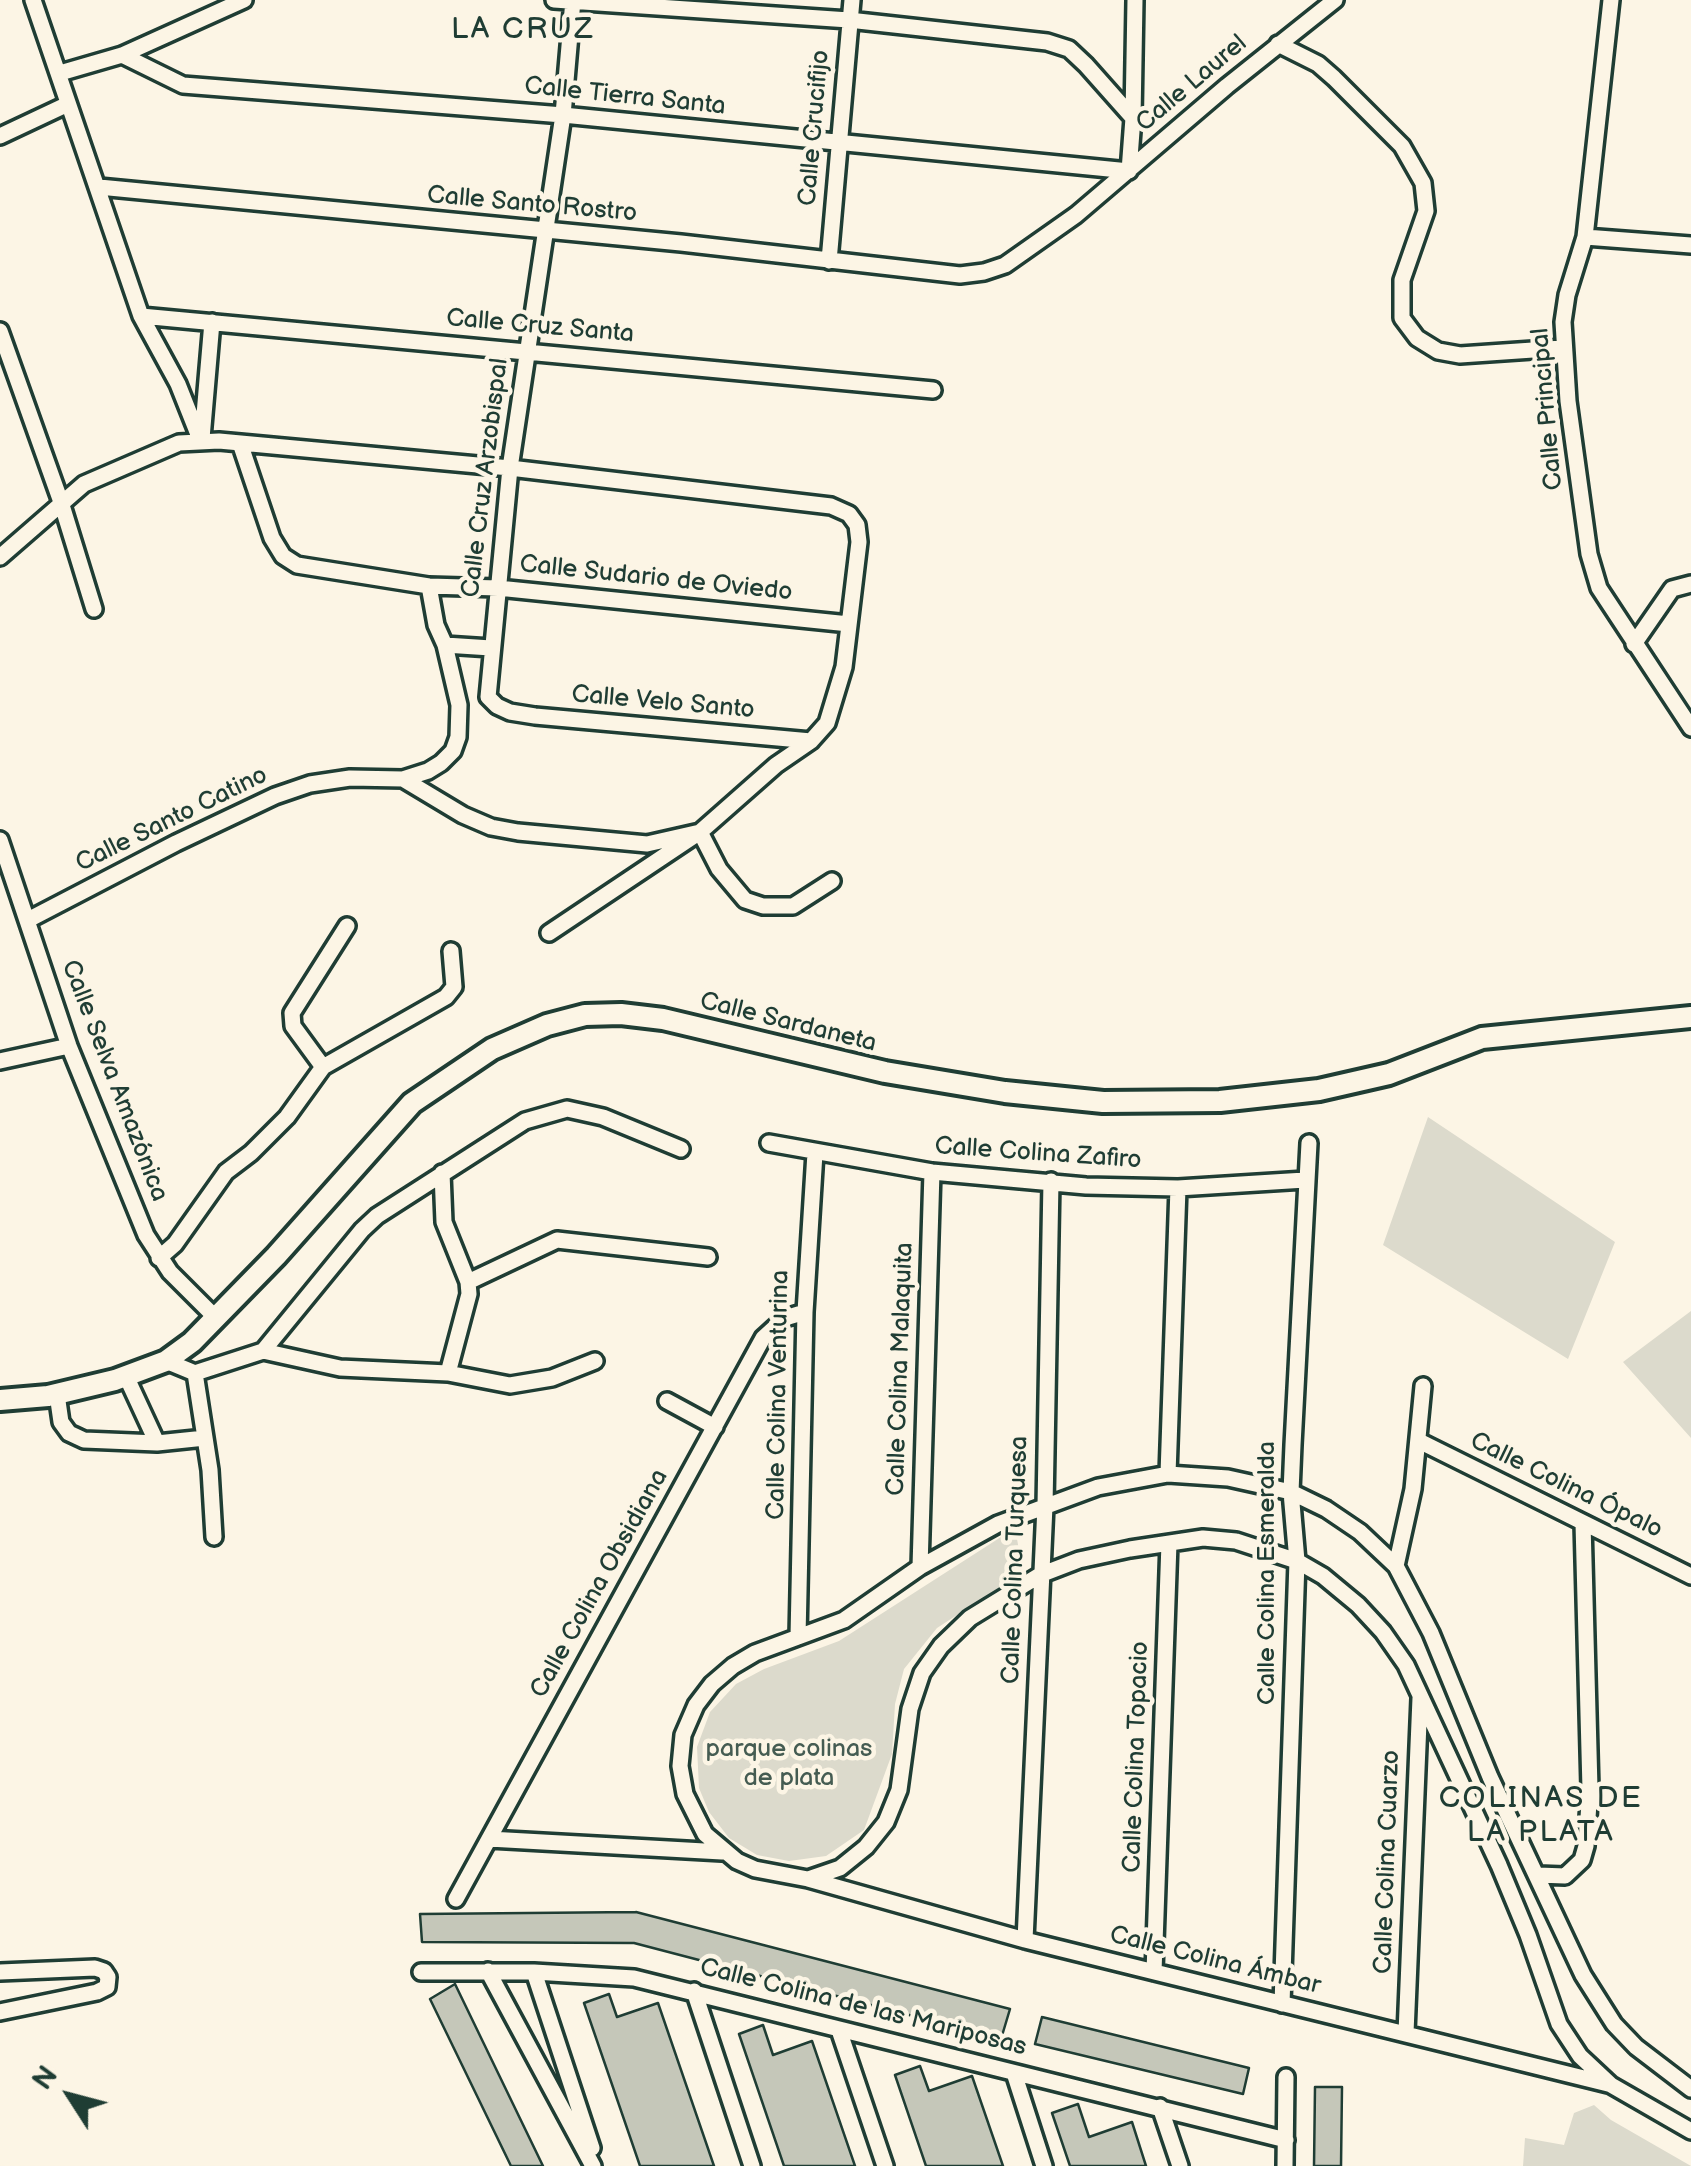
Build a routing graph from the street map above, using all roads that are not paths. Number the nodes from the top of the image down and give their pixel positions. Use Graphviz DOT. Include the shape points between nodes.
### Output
graph roads {
  1 [pos="33,0"];
  2 [pos="241,0"];
  3 [pos="554,0"];
  4 [pos="852,0"];
  5 [pos="1136,0"];
  6 [pos="1335,0"];
  7 [pos="1611,0"];
  8 [pos="573,1"];
  9 [pos="849,20"];
  10 [pos="1278,44"];
  11 [pos="122,56"];
  12 [pos="60,73"];
  13 [pos="68,104"];
  14 [pos="563,115"];
  15 [pos="1133,118"];
  16 [pos="0,136"];
  17 [pos="840,142"];
  18 [pos="1129,170"];
  19 [pos="99,187"];
  20 [pos="543,232"];
  21 [pos="1585,237"];
  22 [pos="1691,245"];
  23 [pos="829,261"];
  24 [pos="960,275"];
  25 [pos="141,316"];
  26 [pos="212,322"];
  27 [pos="0,332"];
  28 [pos="1562,348"];
  29 [pos="526,350"];
  30 [pos="933,390"];
  31 [pos="202,442"];
  32 [pos="240,442"];
  33 [pos="510,468"];
  34 [pos="60,502"];
  35 [pos="0,557"];
  36 [pos="1691,584"];
  37 [pos="429,586"];
  38 [pos="498,588"];
  39 [pos="94,609"];
  40 [pos="849,624"];
  41 [pos="445,644"];
  42 [pos="1634,644"];
  43 [pos="491,648"];
  44 [pos="510,712"];
  45 [pos="1691,728"];
  46 [pos="812,741"];
  47 [pos="403,778"];
  48 [pos="700,832"];
  49 [pos="0,840"];
  50 [pos="4,867"];
  51 [pos="832,881"];
  52 [pos="28,920"];
  53 [pos="347,926"];
  54 [pos="549,934"];
  55 [pos="452,951"];
  56 [pos="1691,1017"];
  57 [pos="69,1046"];
  58 [pos="0,1061"];
  59 [pos="323,1067"];
  60 [pos="770,1143"];
  61 [pos="1310,1143"];
  62 [pos="681,1149"];
  63 [pos="815,1153"];
  64 [pos="442,1172"];
  65 [pos="932,1172"];
  66 [pos="1305,1180"];
  67 [pos="1050,1181"];
  68 [pos="1178,1188"];
  69 [pos="708,1257"];
  70 [pos="164,1265"];
  71 [pos="468,1282"];
  72 [pos="805,1312"];
  73 [pos="216,1318"];
  74 [pos="263,1351"];
  75 [pos="166,1361"];
  76 [pos="595,1361"];
  77 [pos="448,1373"];
  78 [pos="194,1374"];
  79 [pos="126,1376"];
  80 [pos="1423,1386"];
  81 [pos="57,1394"];
  82 [pos="0,1400"];
  83 [pos="667,1401"];
  84 [pos="714,1427"];
  85 [pos="205,1438"];
  86 [pos="1419,1441"];
  87 [pos="158,1443"];
  88 [pos="1168,1474"];
  89 [pos="1292,1492"];
  90 [pos="1045,1506"];
  91 [pos="1584,1524"];
  92 [pos="214,1537"];
  93 [pos="1169,1543"];
  94 [pos="1298,1561"];
  95 [pos="1396,1566"];
  96 [pos="920,1567"];
  97 [pos="1040,1575"];
  98 [pos="1691,1576"];
  99 [pos="798,1637"];
  100 [pos="1420,1694"];
  101 [pos="490,1839"];
  102 [pos="722,1852"];
  103 [pos="1538,1874"];
  104 [pos="808,1879"];
  105 [pos="456,1899"];
  106 [pos="1025,1940"];
  107 [pos="488,1971"];
  108 [pos="0,1972"];
  109 [pos="421,1972"];
  110 [pos="534,1972"];
  111 [pos="1154,1972"];
  112 [pos="694,1991"];
  113 [pos="1282,2004"];
  114 [pos="0,2012"];
  115 [pos="838,2030"];
  116 [pos="1406,2033"];
  117 [pos="1014,2073"];
  118 [pos="1286,2077"];
  119 [pos="1611,2084"];
  120 [pos="1691,2090"];
  121 [pos="1160,2107"];
  122 [pos="1691,2131"];
  123 [pos="1286,2140"];
  124 [pos="595,2166"];
  125 [pos="752,2166"];
  126 [pos="884,2166"];
  127 [pos="1044,2166"];
  128 [pos="1180,2166"];
  129 [pos="1285,2166"];
  1 -- 12 [label="street"];
  2 -- 11 [label="street"];
  3 -- 8 [label="street"];
  4 -- 9 [label="street, Calle Crucifijo"];
  5 -- 15 [label="street"];
  6 -- 10 [label="street, Calle Laurel"];
  7 -- 21 [label="street, Calle Principal"];
  8 -- 9 [label="street"];
  8 -- 14 [label="street, Calle Cruz Arzobispal"];
  9 -- 15 [label="street" via="1016,36 1068,49"];
  9 -- 17 [label="street, Calle Crucifijo"];
  10 -- 18 [label="street, Calle Laurel"];
  10 -- 28 [label="street" via="1334,78 1402,146 1423,184 1426,211 1402,280 1402,318 1416,338 1460,354"];
  11 -- 12 [label="street"];
  11 -- 14 [label="street, Calle Tierra Santa" via="183,85"];
  12 -- 13 [label="street"];
  13 -- 16 [label="street"];
  13 -- 19 [label="street"];
  14 -- 17 [label="street, Calle Tierra Santa"];
  14 -- 20 [label="street, Calle Cruz Arzobispal"];
  15 -- 18 [label="street"];
  17 -- 18 [label="street, Calle Tierra Santa"];
  17 -- 23 [label="street, Calle Crucifijo"];
  18 -- 24 [label="street, Calle Laurel" via="1006,265"];
  19 -- 20 [label="street, Calle Santo Rostro"];
  19 -- 25 [label="street"];
  20 -- 23 [label="street, Calle Santo Rostro"];
  20 -- 29 [label="street, Calle Cruz Arzobispal"];
  21 -- 22 [label="street"];
  21 -- 28 [label="street, Calle Principal" via="1567,295"];
  23 -- 24 [label="street, Calle Santo Rostro"];
  25 -- 26 [label="street, Calle Cruz Santa"];
  25 -- 31 [label="street"];
  26 -- 29 [label="street, Calle Cruz Santa"];
  26 -- 31 [label="street"];
  27 -- 34 [label="street"];
  28 -- 42 [label="street, Calle Principal" via="1589,554 1600,588"];
  29 -- 30 [label="street, Calle Cruz Santa"];
  29 -- 33 [label="street, Calle Cruz Arzobispal"];
  31 -- 32 [label="street"];
  31 -- 34 [label="street" via="179,443 84,484"];
  32 -- 33 [label="street"];
  32 -- 37 [label="street, Calle Sudario de Oviedo" via="282,556 297,566"];
  33 -- 38 [label="street, Calle Cruz Arzobispal"];
  33 -- 40 [label="street" via="832,506 848,514 860,542"];
  34 -- 35 [label="street"];
  34 -- 39 [label="street"];
  36 -- 42 [label="street" via="1672,589"];
  37 -- 38 [label="street, Calle Sudario de Oviedo"];
  37 -- 41 [label="street"];
  38 -- 40 [label="street, Calle Sudario de Oviedo"];
  38 -- 43 [label="street, Calle Cruz Arzobispal"];
  40 -- 46 [label="street" via="836,702"];
  41 -- 43 [label="street"];
  41 -- 47 [label="street" via="459,705 458,737 441,763"];
  42 -- 45 [label="street, Calle Principal"];
  43 -- 44 [label="street, Calle Cruz Arzobispal" via="488,697"];
  44 -- 46 [label="street, Calle Velo Santo"];
  46 -- 48 [label="street"];
  47 -- 48 [label="street" via="462,815 518,832 647,844"];
  47 -- 52 [label="street, Calle Santo Catino" via="350,778 275,796"];
  48 -- 51 [label="street" via="745,900 793,906"];
  48 -- 54 [label="street"];
  49 -- 50 [label="street, Calle Selva Amazónica"];
  50 -- 52 [label="street, Calle Selva Amazónica"];
  52 -- 57 [label="street, Calle Selva Amazónica"];
  53 -- 59 [label="street" via="292,1013"];
  55 -- 59 [label="street" via="454,987 446,997"];
  56 -- 73 [label="street, Calle Sardaneta" via="1482,1038 1389,1074 1319,1090 1220,1101 1104,1102 885,1072 663,1019 586,1015 492,1049 412,1102"];
  57 -- 58 [label="street"];
  57 -- 70 [label="street, Calle Selva Amazónica"];
  59 -- 70 [label="street" via="288,1117 226,1172"];
  60 -- 63 [label="street, Calle Colina Zafiro"];
  61 -- 66 [label="street, Calle Colina Esmeralda"];
  62 -- 64 [label="street" via="567,1109 525,1121"];
  63 -- 65 [label="street, Calle Colina Zafiro"];
  63 -- 72 [label="street, Calle Colina Venturina"];
  64 -- 71 [label="street" via="444,1222"];
  64 -- 74 [label="street" via="362,1230"];
  65 -- 67 [label="street, Calle Colina Zafiro"];
  65 -- 96 [label="street, Calle Colina Malaquita"];
  66 -- 68 [label="street, Calle Colina Zafiro"];
  66 -- 89 [label="street, Calle Colina Esmeralda"];
  67 -- 68 [label="street, Calle Colina Zafiro"];
  67 -- 90 [label="street, Calle Colina Turquesa"];
  68 -- 88 [label="street"];
  69 -- 71 [label="street" via="557,1240"];
  70 -- 73 [label="street, Calle Selva Amazónica"];
  71 -- 77 [label="street"];
  72 -- 84 [label="street, Calle Colina Obsidiana" via="769,1330"];
  72 -- 99 [label="street, Calle Colina Venturina"];
  73 -- 75 [label="street, Calle Sardaneta"];
  74 -- 77 [label="street" via="340,1368"];
  74 -- 78 [label="street"];
  75 -- 78 [label="street"];
  75 -- 79 [label="street, Calle Sardaneta"];
  76 -- 77 [label="street" via="510,1385"];
  78 -- 85 [label="street"];
  79 -- 81 [label="street, Calle Sardaneta"];
  79 -- 87 [label="street"];
  80 -- 86 [label="street"];
  81 -- 82 [label="street, Calle Sardaneta"];
  81 -- 87 [label="street" via="60,1422 69,1433 84,1440"];
  83 -- 84 [label="street"];
  84 -- 101 [label="street, Calle Colina Obsidiana"];
  85 -- 87 [label="street"];
  85 -- 92 [label="street"];
  86 -- 91 [label="street, Calle Colina Ópalo"];
  86 -- 95 [label="street"];
  88 -- 89 [label="street"];
  88 -- 90 [label="street" via="1098,1487"];
  89 -- 94 [label="street, Calle Colina Esmeralda"];
  89 -- 95 [label="street" via="1360,1532"];
  90 -- 96 [label="street"];
  90 -- 97 [label="street, Calle Colina Turquesa"];
  91 -- 98 [label="street, Calle Colina Ópalo"];
  91 -- 103 [label="street" via="1586,1846 1566,1876"];
  93 -- 94 [label="street" via="1236,1542"];
  93 -- 97 [label="street" via="1079,1560"];
  93 -- 111 [label="street, Calle Colina Topacio"];
  94 -- 100 [label="street" via="1370,1619"];
  94 -- 113 [label="street, Calle Colina Esmeralda"];
  95 -- 103 [label="street"];
  96 -- 99 [label="street" via="844,1620"];
  97 -- 104 [label="street" via="970,1618 941,1646 922,1673 910,1709 899,1790 886,1822 840,1868"];
  97 -- 106 [label="street, Calle Colina Turquesa"];
  99 -- 102 [label="street" via="755,1653 712,1684 684,1735 680,1766 686,1794"];
  100 -- 116 [label="street, Calle Colina Cuarzo"];
  100 -- 119 [label="street" via="1499,1865 1559,2024 1580,2056"];
  101 -- 102 [label="street"];
  101 -- 105 [label="street, Calle Colina Obsidiana"];
  102 -- 104 [label="street, Calle Colina Ámbar" via="755,1868"];
  103 -- 120 [label="street" via="1583,1975 1614,2024"];
  104 -- 106 [label="street, Calle Colina Ámbar"];
  106 -- 111 [label="street, Calle Colina Ámbar"];
  107 -- 109 [label="street, Calle Colina de las Mariposas"];
  107 -- 110 [label="street, Calle Colina de las Mariposas"];
  107 -- 124 [label="street"];
  108 -- 114 [label="street" via="95,1968 108,1977 108,1988"];
  110 -- 112 [label="street, Calle Colina de las Mariposas" via="608,1974"];
  110 -- 124 [label="street"];
  111 -- 113 [label="street, Calle Colina Ámbar"];
  112 -- 115 [label="street, Calle Colina de las Mariposas"];
  112 -- 125 [label="street"];
  113 -- 116 [label="street, Calle Colina Ámbar"];
  115 -- 117 [label="street, Calle Colina de las Mariposas"];
  115 -- 126 [label="street"];
  116 -- 119 [label="street, Calle Colina Ámbar"];
  117 -- 121 [label="street, Calle Colina de las Mariposas"];
  117 -- 127 [label="street"];
  118 -- 123 [label="street"];
  119 -- 122 [label="street"];
  121 -- 123 [label="street, Calle Colina de las Mariposas"];
  121 -- 128 [label="street"];
  123 -- 129 [label="street"];
}
